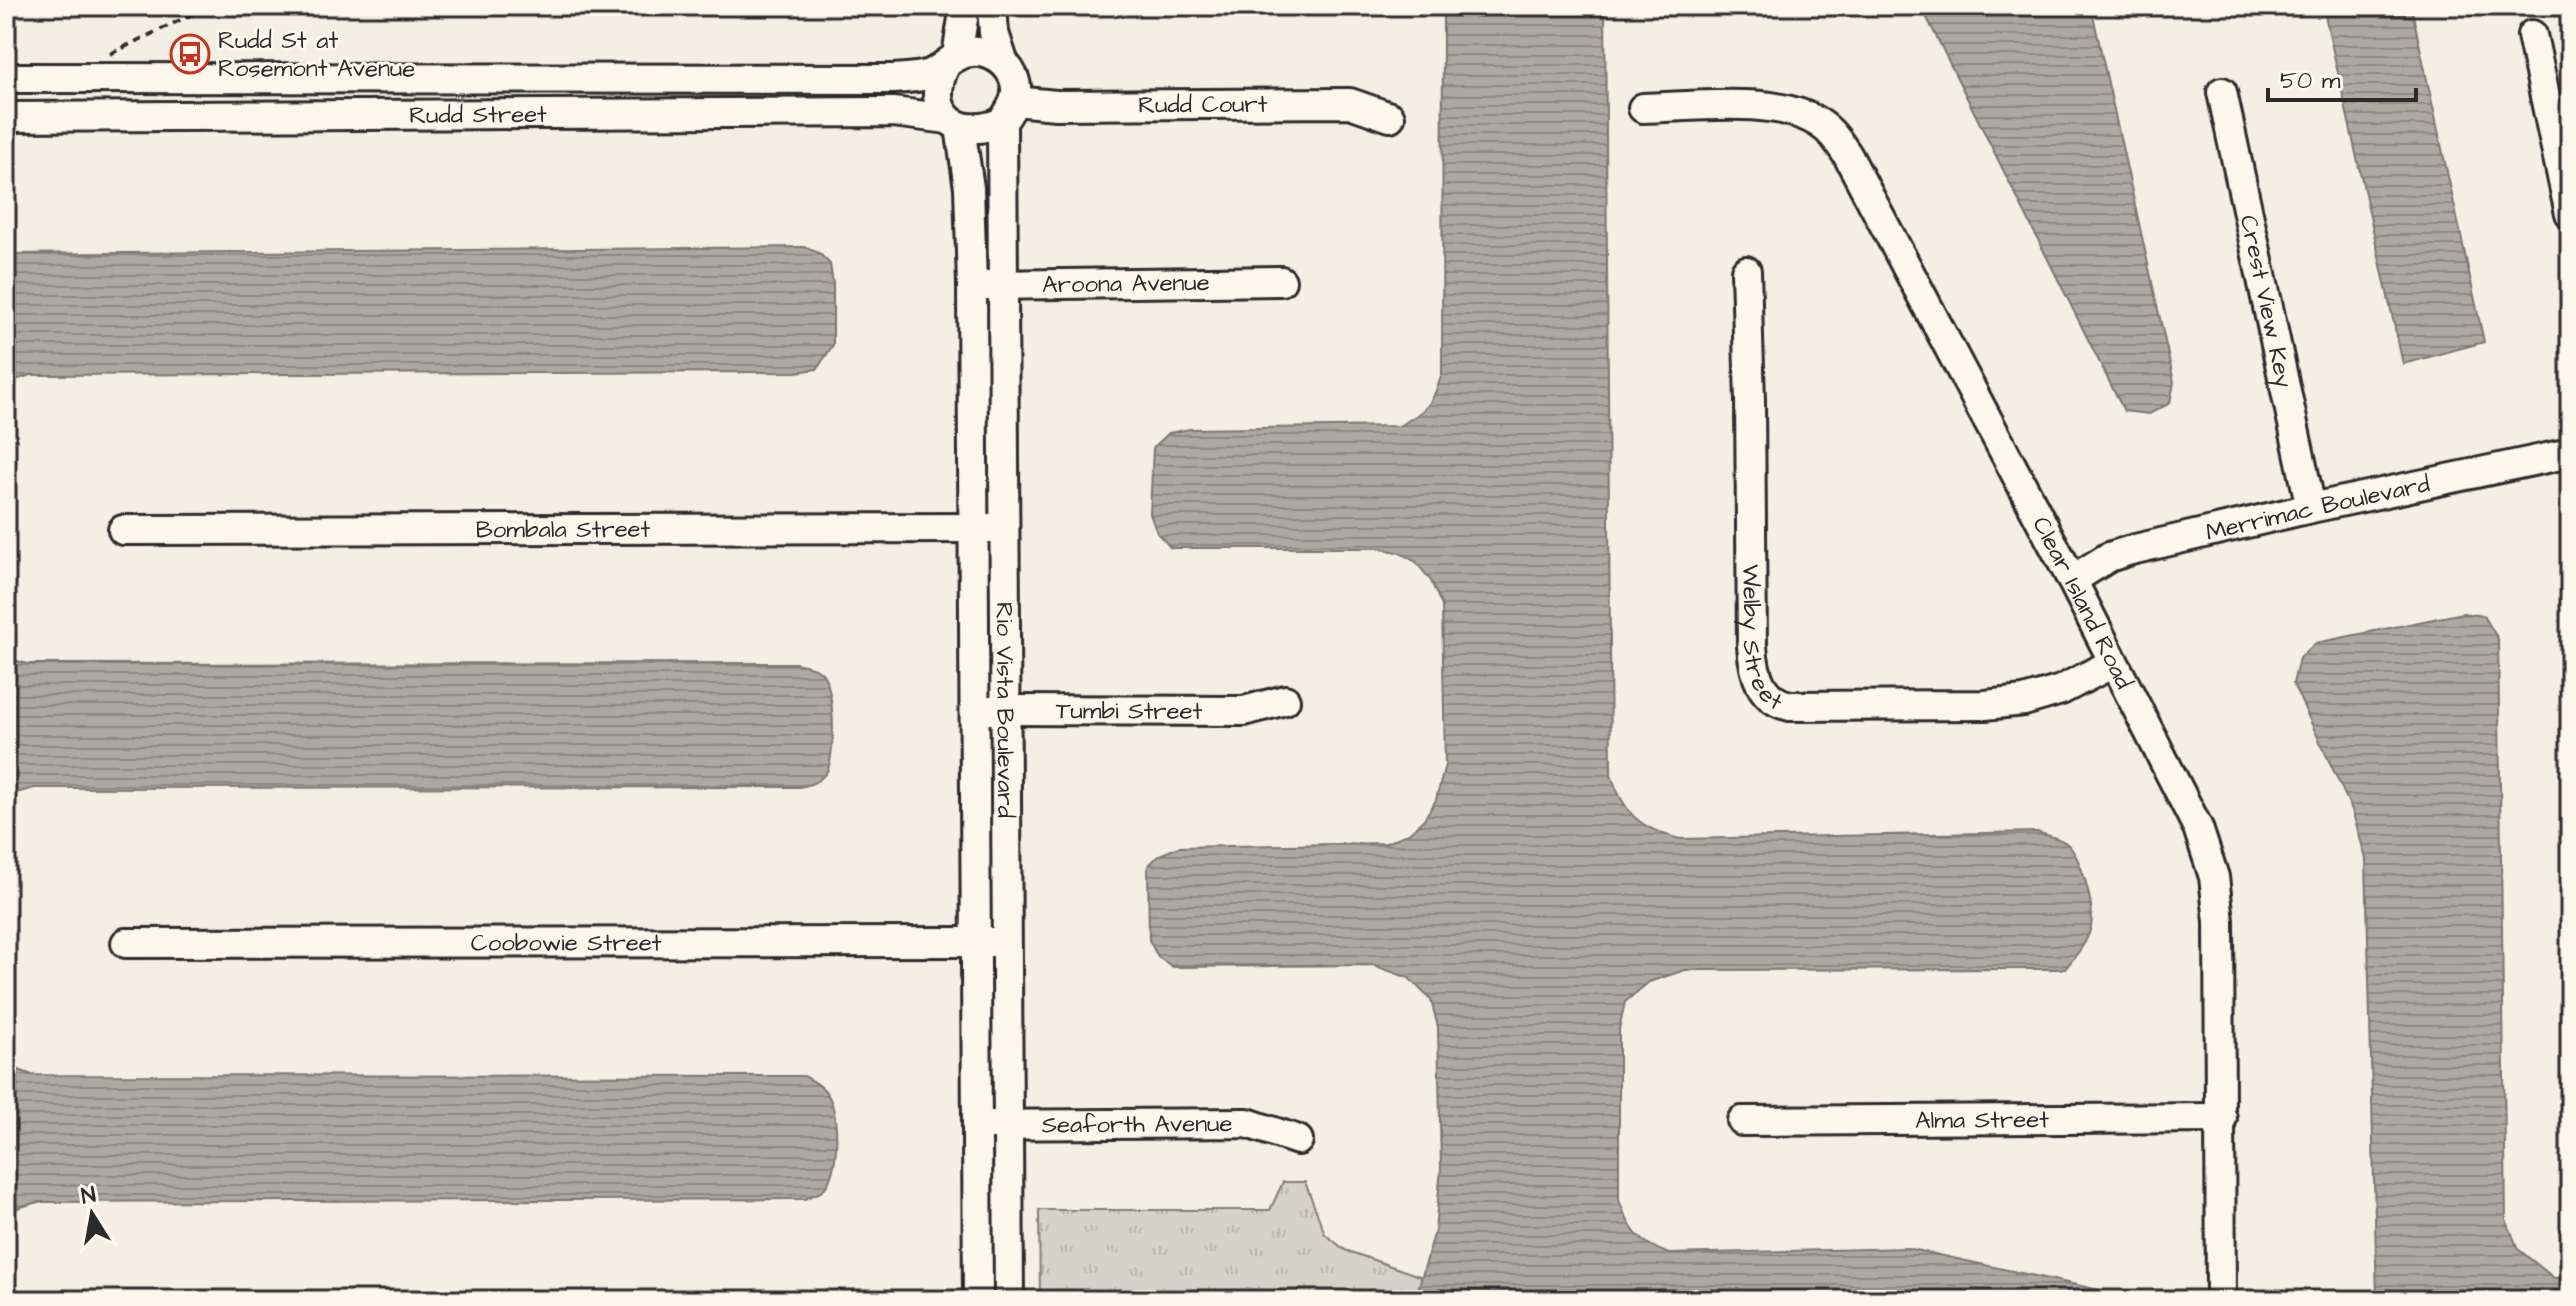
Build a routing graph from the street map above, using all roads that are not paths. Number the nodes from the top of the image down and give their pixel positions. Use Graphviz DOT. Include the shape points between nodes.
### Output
graph roads {
  1 [pos="965,6"];
  2 [pos="992,6"];
  3 [pos="2532,35"];
  4 [pos="951,61"];
  5 [pos="1003,61"];
  6 [pos="6,78"];
  7 [pos="295,78"];
  8 [pos="525,79"];
  9 [pos="2222,92"];
  10 [pos="1643,108"];
  11 [pos="1009,111"];
  12 [pos="525,112"];
  13 [pos="295,114"];
  14 [pos="6,117"];
  15 [pos="1390,117"];
  16 [pos="954,123"];
  17 [pos="2570,214"];
  18 [pos="1746,271"];
  19 [pos="1281,281"];
  20 [pos="1004,284"];
  21 [pos="972,285"];
  22 [pos="2570,453"];
  23 [pos="2311,508"];
  24 [pos="1004,528"];
  25 [pos="972,529"];
  26 [pos="123,530"];
  27 [pos="2072,580"];
  28 [pos="2113,663"];
  29 [pos="1285,700"];
  30 [pos="1005,709"];
  31 [pos="973,710"];
  32 [pos="974,942"];
  33 [pos="1007,942"];
  34 [pos="126,943"];
  35 [pos="2222,1118"];
  36 [pos="1742,1121"];
  37 [pos="1008,1124"];
  38 [pos="975,1125"];
  39 [pos="1298,1140"];
  40 [pos="2221,1299"];
  41 [pos="978,1300"];
  42 [pos="1009,1300"];
  1 -- 4 [label="street"];
  2 -- 5 [label="street"];
  3 -- 17 [label="street"];
  4 -- 5 [label="street" via="973,52"];
  4 -- 8 [label="street, Rudd Street" via="912,78"];
  4 -- 16 [label="street" via="938,79 937,93"];
  5 -- 11 [label="street" via="1017,89"];
  6 -- 7 [label="street, Rudd Street"];
  7 -- 8 [label="street, Rudd Street"];
  7 -- 13 [label="street"];
  8 -- 12 [label="street"];
  9 -- 23 [label="street, Crest View Key"];
  10 -- 27 [label="street, Clear Island Road" via="1785,109 1820,124 1836,138"];
  11 -- 15 [label="street, Rudd Court" via="1056,105 1350,103"];
  11 -- 16 [label="street" via="973,130"];
  11 -- 20 [label="street, Rio Vista Boulevard"];
  12 -- 13 [label="street, Rudd Street"];
  12 -- 16 [label="street, Rudd Street" via="908,112"];
  13 -- 14 [label="street, Rudd Street"];
  16 -- 21 [label="street, Rio Vista Boulevard" via="969,188"];
  18 -- 28 [label="street, Welby Street" via="1752,646 1758,680 1771,699 1790,706 1985,705 2040,697"];
  19 -- 20 [label="street, Aroona Avenue"];
  20 -- 21 [label="street, Aroona Avenue"];
  20 -- 24 [label="street, Rio Vista Boulevard"];
  21 -- 25 [label="street, Rio Vista Boulevard"];
  22 -- 23 [label="street, Merrimac Boulevard"];
  23 -- 27 [label="street, Merrimac Boulevard" via="2131,550"];
  24 -- 25 [label="street, Bombala Street"];
  24 -- 30 [label="street, Rio Vista Boulevard"];
  25 -- 26 [label="street, Bombala Street"];
  25 -- 31 [label="street, Rio Vista Boulevard"];
  27 -- 28 [label="street, Clear Island Road"];
  28 -- 35 [label="street, Clear Island Road" via="2198,828 2214,877"];
  29 -- 30 [label="street, Tumbi Street" via="1244,711"];
  30 -- 31 [label="street, Tumbi Street"];
  30 -- 33 [label="street, Rio Vista Boulevard"];
  31 -- 32 [label="street, Rio Vista Boulevard"];
  32 -- 33 [label="street, Coobowie Street"];
  32 -- 34 [label="street, Coobowie Street"];
  32 -- 38 [label="street, Rio Vista Boulevard"];
  33 -- 37 [label="street, Rio Vista Boulevard"];
  35 -- 36 [label="street, Alma Street"];
  35 -- 40 [label="street, Clear Island Road"];
  37 -- 38 [label="street, Seaforth Avenue"];
  37 -- 39 [label="street, Seaforth Avenue" via="1247,1123"];
  37 -- 42 [label="street, Rio Vista Boulevard"];
  38 -- 41 [label="street, Rio Vista Boulevard"];
}
